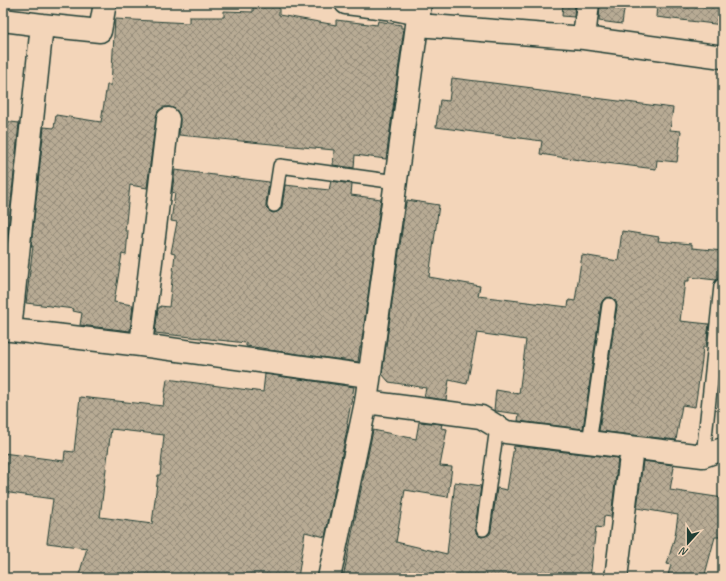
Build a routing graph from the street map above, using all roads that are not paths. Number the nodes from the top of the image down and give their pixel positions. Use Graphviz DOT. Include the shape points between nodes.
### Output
graph roads {
  1 [pos="105,3"];
  2 [pos="346,3"];
  3 [pos="588,3"];
  4 [pos="419,14"];
  5 [pos="3,20"];
  6 [pos="42,25"];
  7 [pos="584,38"];
  8 [pos="723,57"];
  9 [pos="168,119"];
  10 [pos="396,182"];
  11 [pos="274,205"];
  12 [pos="721,286"];
  13 [pos="610,305"];
  14 [pos="6,329"];
  15 [pos="141,345"];
  16 [pos="369,376"];
  17 [pos="366,402"];
  18 [pos="497,426"];
  19 [pos="589,443"];
  20 [pos="632,448"];
  21 [pos="713,452"];
  22 [pos="483,529"];
  23 [pos="329,578"];
  24 [pos="616,578"];
  1 -- 6 [label="street" via="100,31"];
  2 -- 4 [label="street"];
  3 -- 7 [label="street"];
  4 -- 7 [label="street"];
  4 -- 10 [label="street"];
  5 -- 6 [label="street"];
  6 -- 14 [label="street"];
  7 -- 8 [label="street"];
  9 -- 15 [label="street"];
  10 -- 11 [label="lane" via="280,166"];
  10 -- 16 [label="street"];
  12 -- 21 [label="lane"];
  13 -- 19 [label="lane"];
  14 -- 15 [label="street"];
  15 -- 16 [label="street"];
  16 -- 17 [label="street"];
  17 -- 18 [label="street" via="481,417"];
  17 -- 23 [label="street"];
  18 -- 19 [label="street" via="506,432"];
  18 -- 22 [label="lane"];
  19 -- 20 [label="street"];
  20 -- 21 [label="street"];
  20 -- 24 [label="street"];
}
